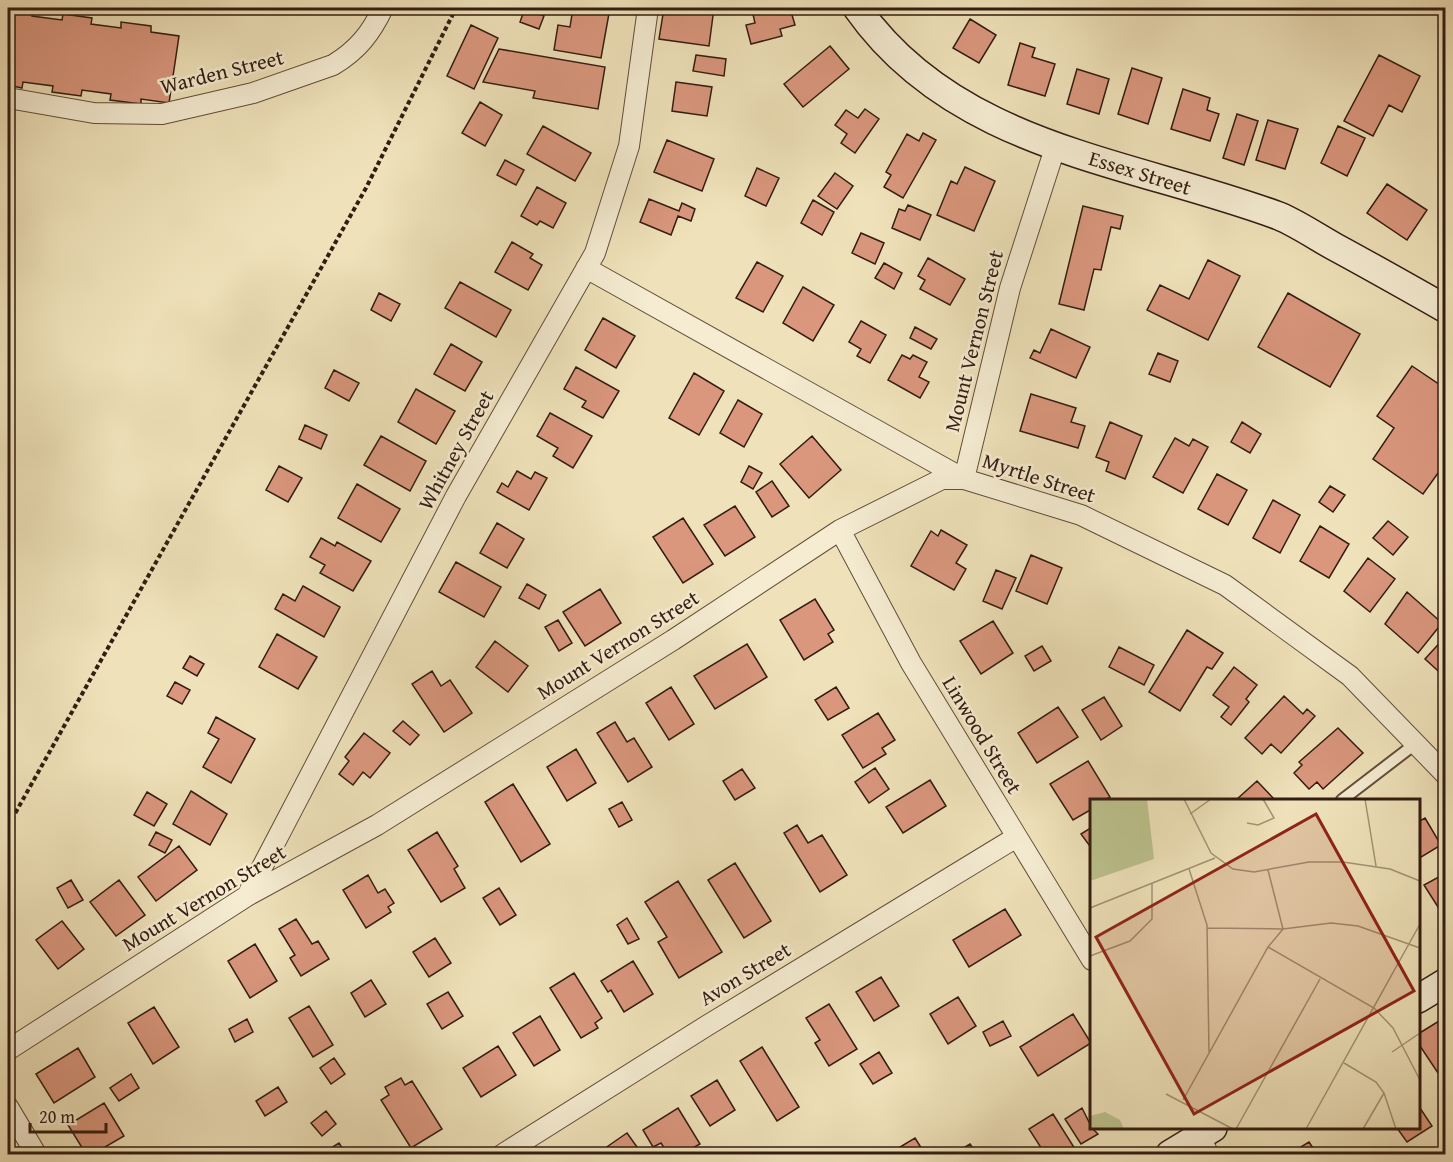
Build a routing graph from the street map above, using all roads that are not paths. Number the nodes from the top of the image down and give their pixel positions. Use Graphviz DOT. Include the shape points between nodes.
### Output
graph roads {
  1 [pos="383,8"];
  2 [pos="648,8"];
  3 [pos="857,8"];
  4 [pos="8,98"];
  5 [pos="1056,145"];
  6 [pos="586,268"];
  7 [pos="1446,309"];
  8 [pos="964,479"];
  9 [pos="840,530"];
  10 [pos="1415,744"];
  11 [pos="1446,775"];
  12 [pos="1345,799"];
  13 [pos="1015,838"];
  14 [pos="247,896"];
  15 [pos="1090,957"];
  16 [pos="1446,982"];
  17 [pos="1420,998"];
  18 [pos="8,1050"];
  19 [pos="8,1107"];
  20 [pos="1205,1136"];
  21 [pos="36,1155"];
  22 [pos="503,1155"];
  23 [pos="1170,1155"];
  1 -- 4 [label="street, Warden Street" via="368,36 333,65 253,93 162,114 94,113"];
  2 -- 6 [label="street, Whitney Street" via="629,146"];
  3 -- 5 [label="main road, Essex Street" via="880,38 926,82 976,113"];
  5 -- 7 [label="main road, Essex Street" via="1281,217"];
  5 -- 8 [label="street, Mount Vernon Street" via="1010,288"];
  6 -- 8 [label="street, Myrtle Street"];
  6 -- 14 [label="street, Whitney Street" via="456,496"];
  8 -- 9 [label="street, Mount Vernon Street" via="942,479"];
  8 -- 10 [label="street, Myrtle Street" via="1081,515 1225,585 1350,676"];
  9 -- 13 [label="street, Linwood Street" via="911,663"];
  9 -- 14 [label="street, Mount Vernon Street" via="674,640 377,825"];
  10 -- 11 [label="street, Myrtle Street"];
  10 -- 12 [label="lane"];
  13 -- 15 [label="street, Linwood Street"];
  13 -- 22 [label="street, Avon Street"];
  14 -- 18 [label="street, Mount Vernon Street"];
  16 -- 17 [label="main road"];
  19 -- 21 [label="street"];
  20 -- 23 [label="main road"];
}
